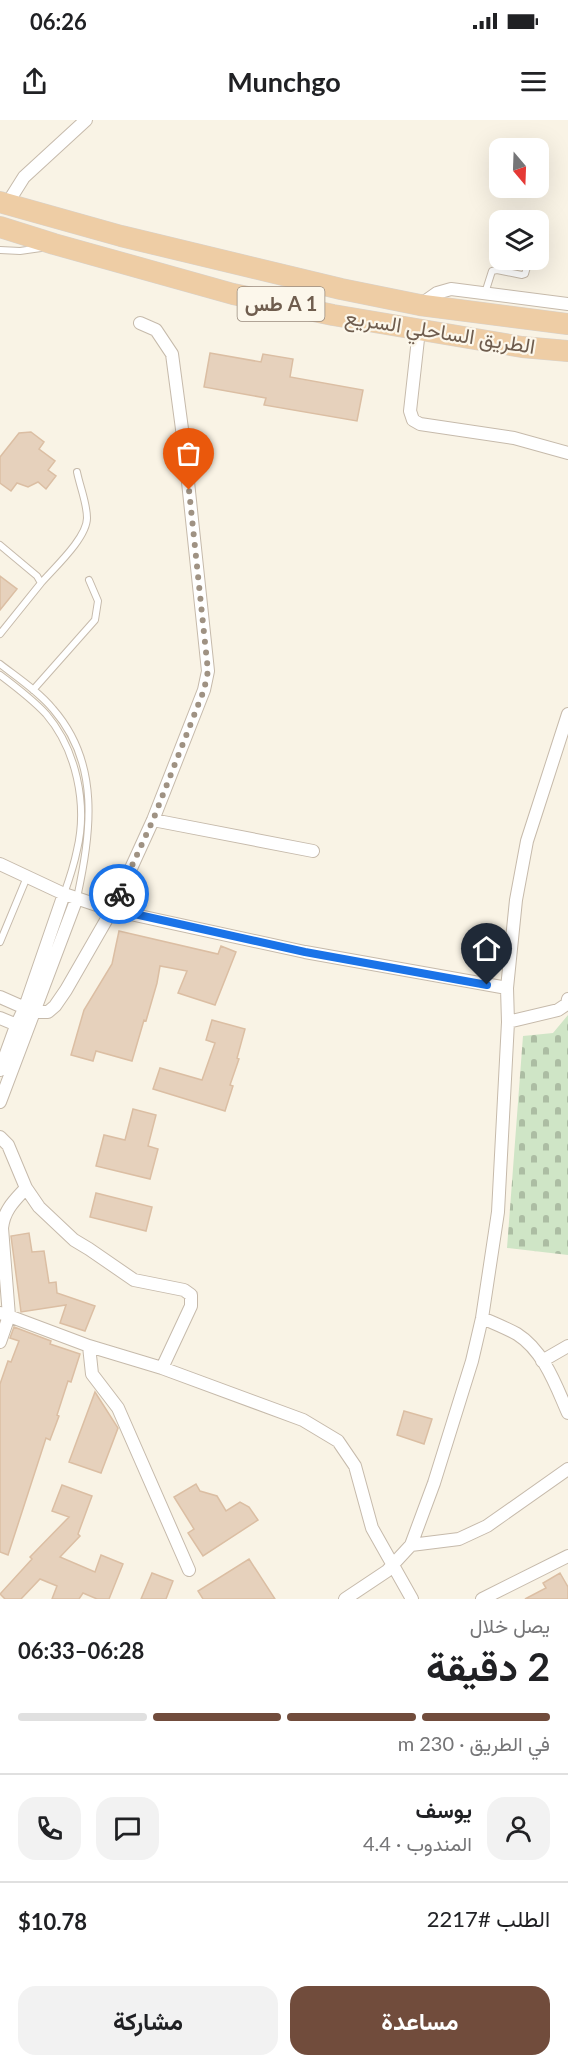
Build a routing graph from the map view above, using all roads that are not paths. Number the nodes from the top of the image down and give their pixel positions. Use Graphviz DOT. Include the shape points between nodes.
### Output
graph roads {
  1 [pos="86,120"];
  2 [pos="4,203"];
  3 [pos="0,227"];
  4 [pos="54,244"];
  5 [pos="0,250"];
  6 [pos="497,270"];
  7 [pos="497,270"];
  8 [pos="526,270"];
  9 [pos="486,293"];
  10 [pos="568,304"];
  11 [pos="420,305"];
  12 [pos="140,323"];
  13 [pos="568,324"];
  14 [pos="419,330"];
  15 [pos="568,351"];
  16 [pos="568,453"];
  17 [pos="77,472"];
  18 [pos="0,545"];
  19 [pos="89,580"];
  20 [pos="41,583"];
  21 [pos="0,634"];
  22 [pos="0,664"];
  23 [pos="0,675"];
  24 [pos="33,690"];
  25 [pos="568,714"];
  26 [pos="153,820"];
  27 [pos="313,851"];
  28 [pos="0,864"];
  29 [pos="27,877"];
  30 [pos="64,894"];
  31 [pos="77,898"];
  32 [pos="112,909"];
  33 [pos="0,942"];
  34 [pos="507,988"];
  35 [pos="0,998"];
  36 [pos="568,999"];
  37 [pos="29,1010"];
  38 [pos="0,1018"];
  39 [pos="508,1022"];
  40 [pos="22,1028"];
  41 [pos="0,1070"];
  42 [pos="0,1102"];
  43 [pos="0,1137"];
  44 [pos="26,1188"];
  45 [pos="4,1315"];
  46 [pos="482,1318"];
  47 [pos="0,1342"];
  48 [pos="88,1346"];
  49 [pos="568,1346"];
  50 [pos="542,1361"];
  51 [pos="162,1368"];
  52 [pos="568,1413"];
  53 [pos="568,1469"];
  54 [pos="411,1545"];
  55 [pos="568,1556"];
  56 [pos="393,1565"];
  57 [pos="189,1570"];
  58 [pos="345,1599"];
  59 [pos="412,1599"];
  60 [pos="482,1599"];
  1 -- 2 [label="street" via="24,177"];
  2 -- 11 [label="highway, الطريق الساحلي السريع / طس A 1" via="265,272"];
  3 -- 4 [label="highway, الطريق الساحلي السريع / طس A 1"];
  4 -- 5 [label="lane" via="32,250"];
  4 -- 14 [label="highway, الطريق الساحلي السريع / طس A 1" via="233,294"];
  6 -- 9 [label="lane" via="492,271"];
  7 -- 8 [label="lane" via="522,275"];
  9 -- 10 [label="street"];
  9 -- 11 [label="street" via="446,290"];
  11 -- 13 [label="highway, الطريق الساحلي السريع / طس A 1"];
  12 -- 26 [label="street" via="156,330 172,354 208,671"];
  14 -- 15 [label="highway, الطريق الساحلي السريع / طس A 1"];
  14 -- 16 [label="street" via="412,420 514,438"];
  17 -- 20 [label="lane" via="86,526"];
  18 -- 20 [label="lane"];
  19 -- 24 [label="lane" via="98,601 95,620"];
  20 -- 21 [label="lane"];
  22 -- 24 [label="lane"];
  23 -- 30 [label="lane" via="46,715 63,741 76,774 81,825"];
  24 -- 31 [label="lane" via="66,726 85,771 90,826"];
  25 -- 34 [label="street" via="527,841"];
  26 -- 27 [label="street"];
  26 -- 32 [label="street"];
  28 -- 29 [label="street"];
  29 -- 30 [label="street"];
  29 -- 33 [label="lane"];
  30 -- 31 [label="street"];
  30 -- 37 [label="street"];
  31 -- 32 [label="street"];
  31 -- 37 [label="street"];
  32 -- 34 [label="street" via="305,952"];
  32 -- 37 [label="street" via="55,1006 48,1012"];
  34 -- 39 [label="street"];
  35 -- 37 [label="street"];
  36 -- 39 [label="street" via="558,1010"];
  37 -- 40 [label="street"];
  38 -- 40 [label="street"];
  39 -- 46 [label="street" via="498,1212"];
  40 -- 41 [label="street"];
  40 -- 42 [label="street"];
  43 -- 44 [label="street" via="15,1158"];
  44 -- 45 [label="street" via="3,1220"];
  44 -- 51 [label="street" via="39,1207 74,1240 127,1276 191,1295 191,1306"];
  45 -- 47 [label="street"];
  45 -- 48 [label="street"];
  46 -- 50 [label="street" via="517,1334"];
  46 -- 54 [label="street" via="457,1413"];
  48 -- 51 [label="street"];
  48 -- 57 [label="street" via="93,1374 118,1408"];
  49 -- 50 [label="street"];
  50 -- 52 [label="street"];
  51 -- 56 [label="street" via="303,1420 338,1441 355,1466 372,1528"];
  53 -- 54 [label="street" via="487,1527 459,1539"];
  54 -- 56 [label="street"];
  55 -- 60 [label="street"];
  56 -- 58 [label="street"];
  56 -- 59 [label="street"];
}
